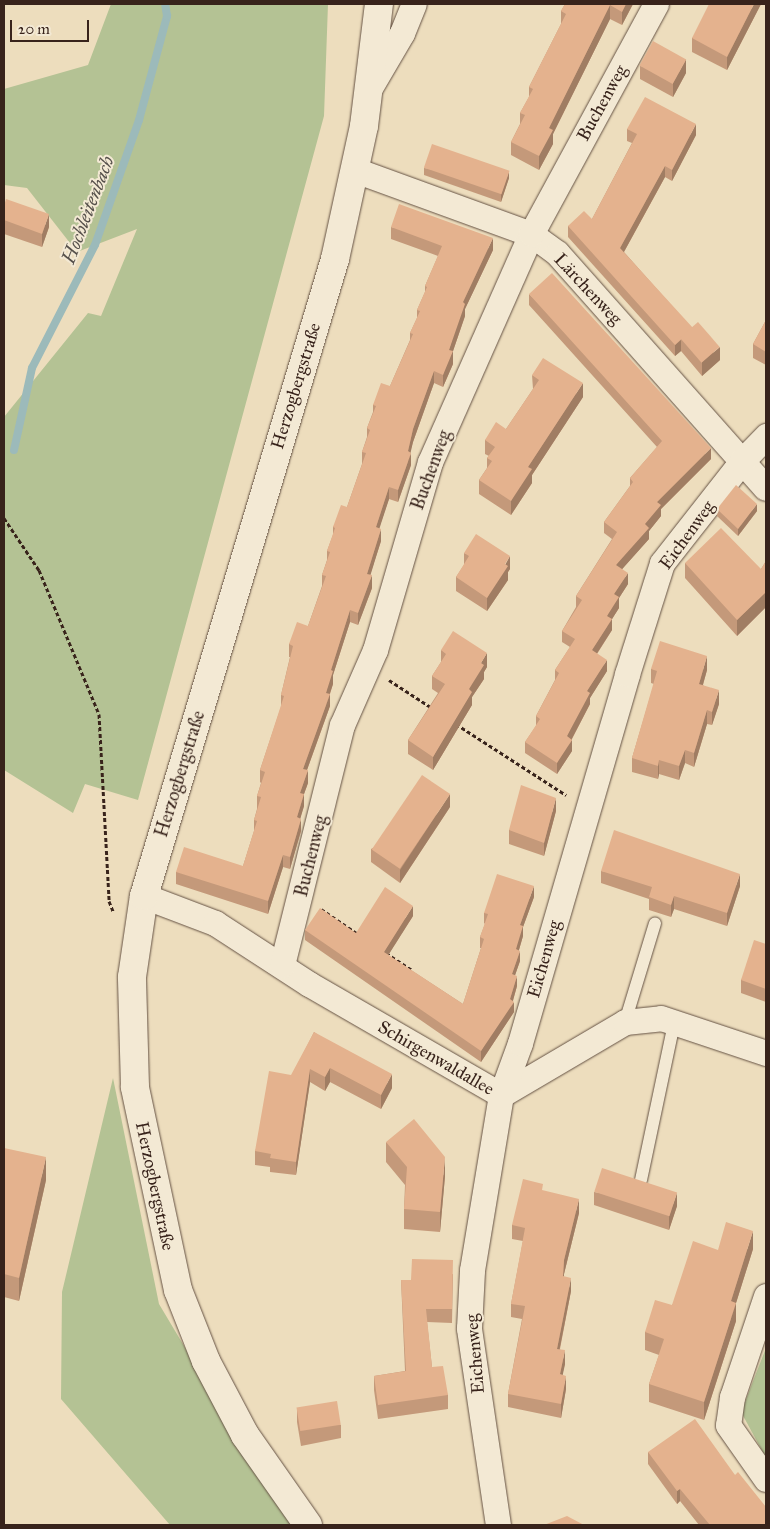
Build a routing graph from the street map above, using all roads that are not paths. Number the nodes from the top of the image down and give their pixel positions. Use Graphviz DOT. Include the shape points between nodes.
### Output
graph roads {
  1 [pos="379,4"];
  2 [pos="414,4"];
  3 [pos="656,4"];
  4 [pos="371,86"];
  5 [pos="354,170"];
  6 [pos="531,234"];
  7 [pos="766,436"];
  8 [pos="742,461"];
  9 [pos="766,488"];
  10 [pos="144,896"];
  11 [pos="655,923"];
  12 [pos="282,965"];
  13 [pos="625,1022"];
  14 [pos="674,1023"];
  15 [pos="766,1053"];
  16 [pos="501,1095"];
  17 [pos="641,1180"];
  18 [pos="766,1296"];
  19 [pos="766,1479"];
  20 [pos="308,1525"];
  21 [pos="498,1525"];
  1 -- 4 [label="main road, Herzogbergstraße"];
  2 -- 4 [label="street" via="402,33"];
  3 -- 6 [label="street, Buchenweg"];
  4 -- 5 [label="main road, Herzogbergstraße"];
  5 -- 6 [label="street, Lärchenweg"];
  5 -- 10 [label="main road, Herzogbergstraße" via="334,259"];
  6 -- 8 [label="street, Lärchenweg" via="556,253"];
  6 -- 12 [label="street, Buchenweg" via="430,462 368,666 342,725 302,896"];
  7 -- 8 [label="street, Eichenweg"];
  8 -- 9 [label="street, Lärchenweg"];
  8 -- 16 [label="street, Eichenweg" via="662,563 520,1043"];
  10 -- 12 [label="street, Schirgenwaldallee" via="215,923"];
  10 -- 20 [label="main road, Herzogbergstraße" via="134,952 132,1034 135,1087 178,1290 206,1361 245,1435"];
  11 -- 13 [label="lane"];
  12 -- 16 [label="street, Schirgenwaldallee"];
  13 -- 14 [label="street, Schirgenwaldallee" via="661,1018"];
  13 -- 16 [label="street, Schirgenwaldallee"];
  14 -- 15 [label="street, Schirgenwaldallee"];
  14 -- 17 [label="lane"];
  16 -- 21 [label="street, Eichenweg" via="472,1270 469,1328"];
  18 -- 19 [label="street" via="732,1397 728,1425"];
}
